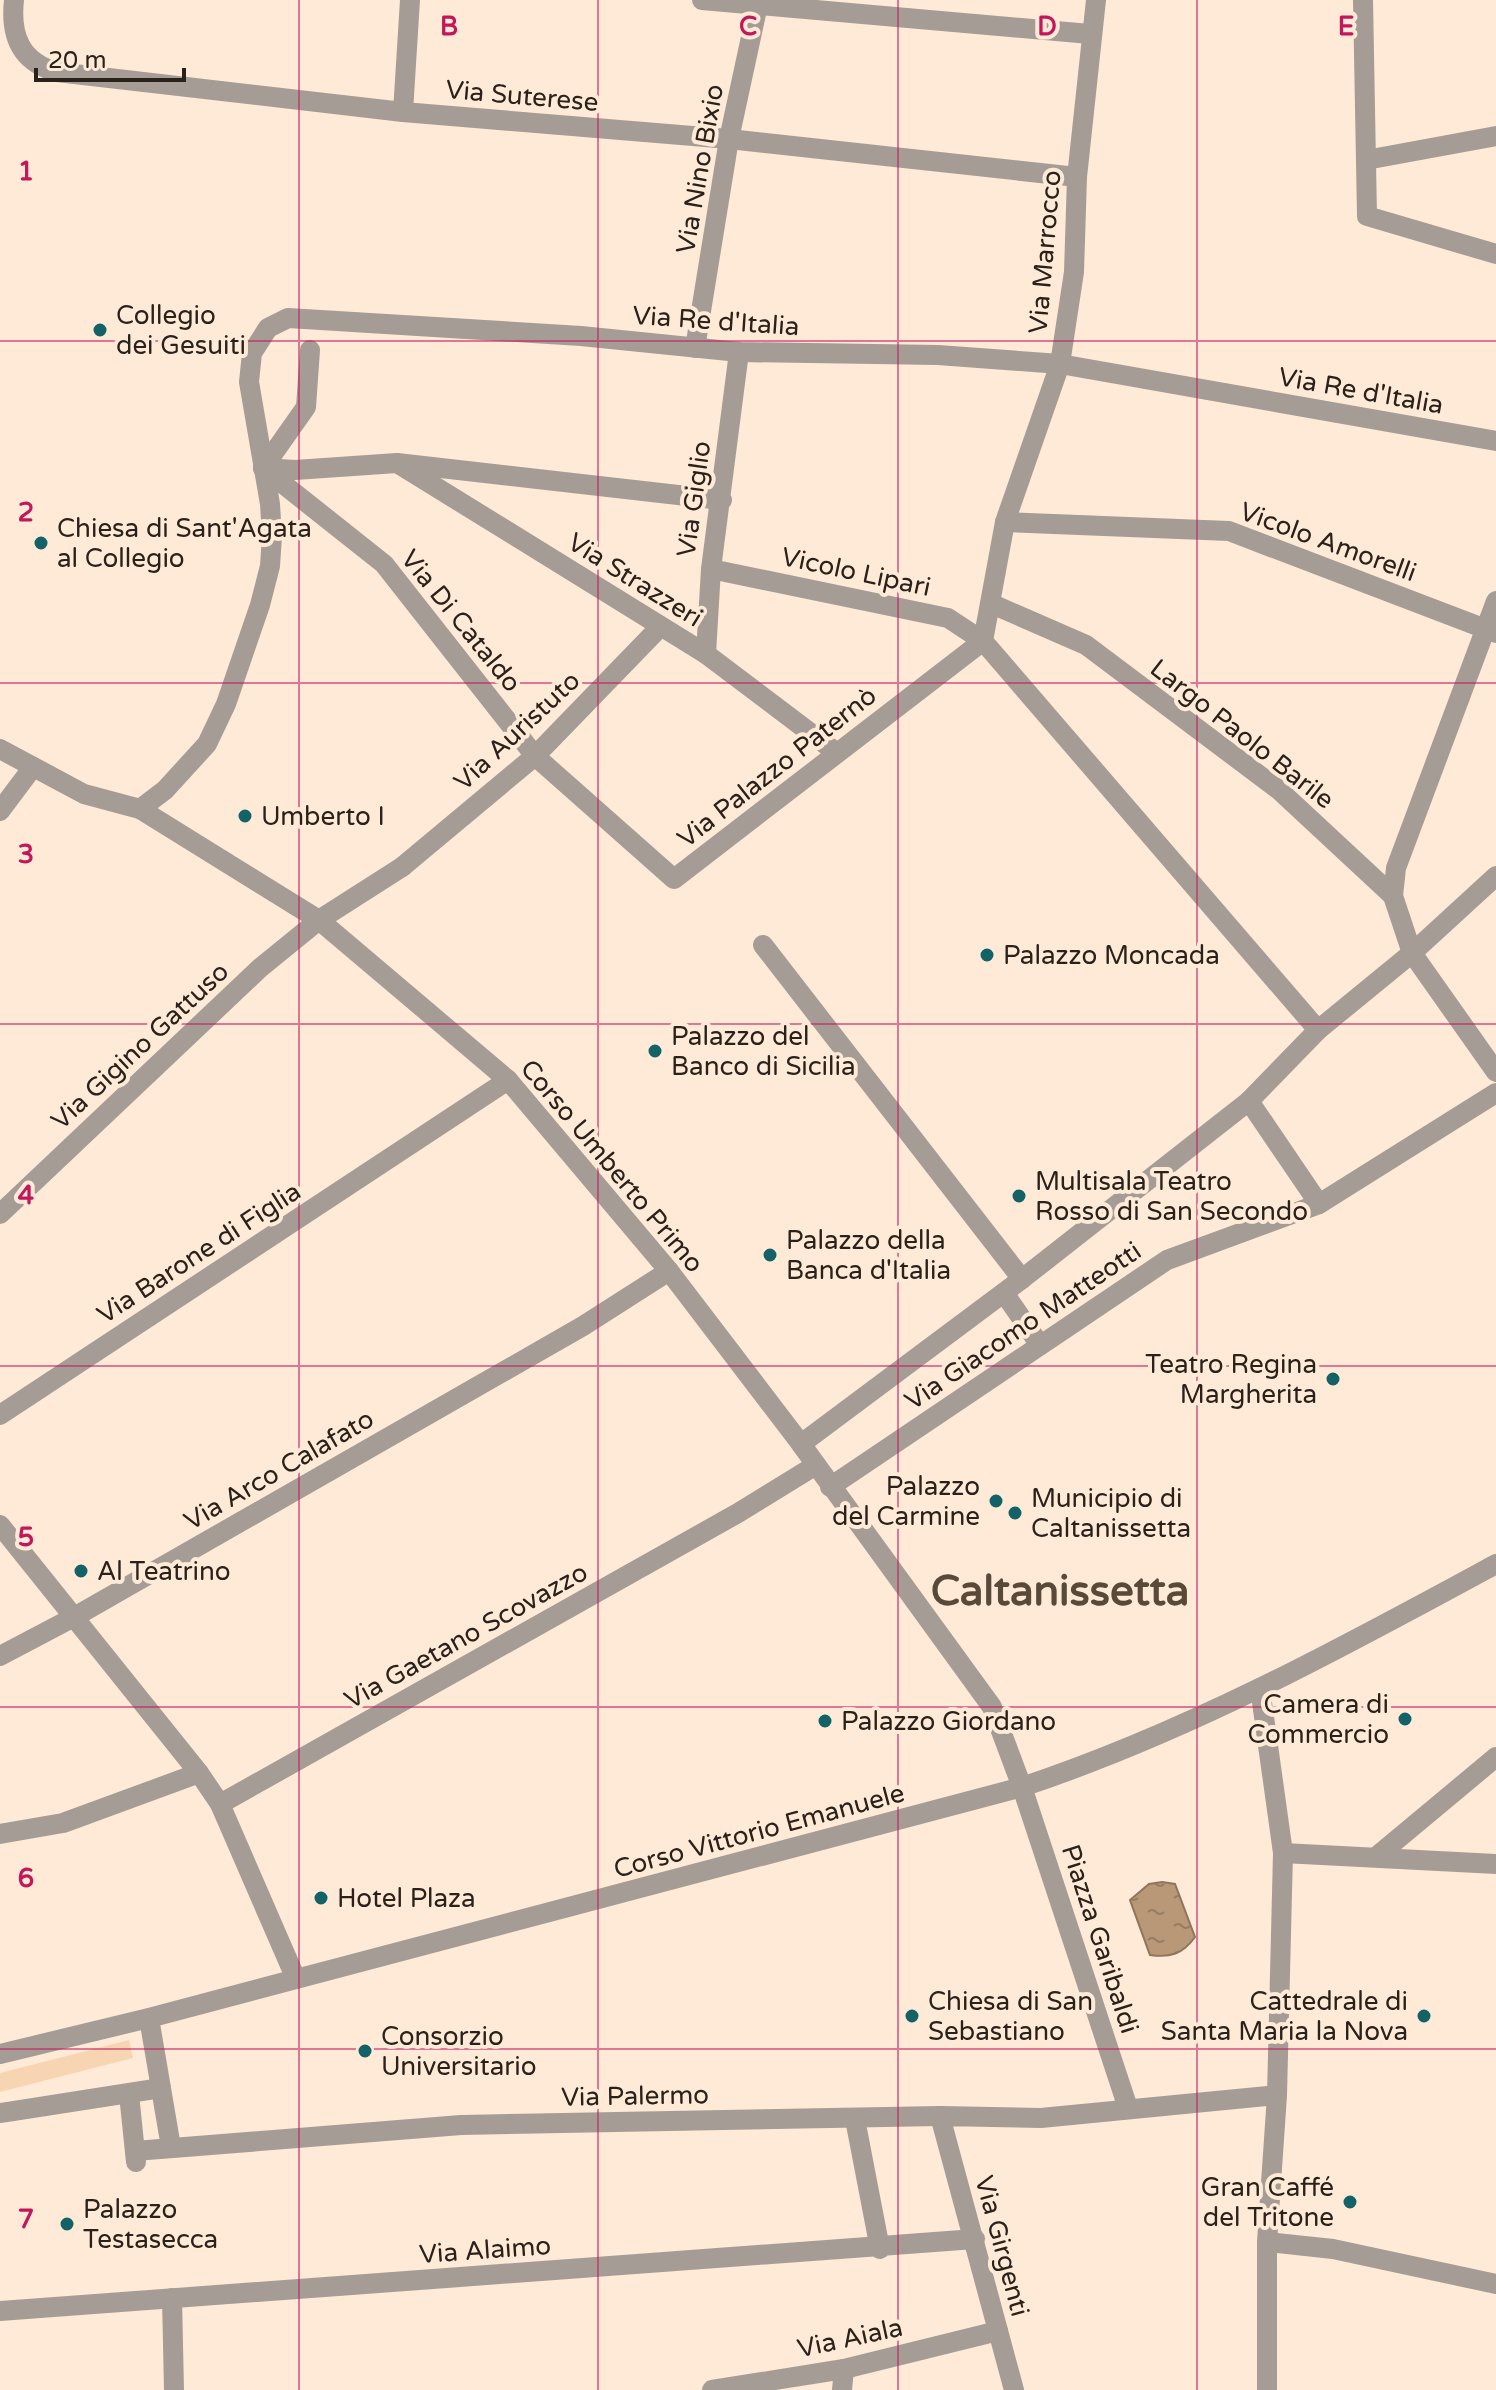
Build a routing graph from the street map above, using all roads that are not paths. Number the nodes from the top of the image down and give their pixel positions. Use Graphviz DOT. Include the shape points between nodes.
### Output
graph roads {
  1 [pos="14,0"];
  2 [pos="410,0"];
  3 [pos="702,0"];
  4 [pos="1096,0"];
  5 [pos="1363,0"];
  6 [pos="759,3"];
  7 [pos="1090,34"];
  8 [pos="403,112"];
  9 [pos="1496,136"];
  10 [pos="729,139"];
  11 [pos="1366,160"];
  12 [pos="1077,177"];
  13 [pos="1496,254"];
  14 [pos="695,348"];
  15 [pos="310,350"];
  16 [pos="739,352"];
  17 [pos="1060,364"];
  18 [pos="1496,441"];
  19 [pos="397,463"];
  20 [pos="263,468"];
  21 [pos="722,500"];
  22 [pos="1005,522"];
  23 [pos="711,569"];
  24 [pos="1496,601"];
  25 [pos="992,604"];
  26 [pos="660,627"];
  27 [pos="1491,631"];
  28 [pos="983,641"];
  29 [pos="706,654"];
  30 [pos="0,749"];
  31 [pos="837,753"];
  32 [pos="535,756"];
  33 [pos="33,767"];
  34 [pos="140,809"];
  35 [pos="0,811"];
  36 [pos="1496,876"];
  37 [pos="1393,896"];
  38 [pos="319,920"];
  39 [pos="763,945"];
  40 [pos="1412,953"];
  41 [pos="1318,1030"];
  42 [pos="1496,1072"];
  43 [pos="508,1080"];
  44 [pos="1496,1093"];
  45 [pos="1249,1101"];
  46 [pos="1319,1204"];
  47 [pos="0,1214"];
  48 [pos="669,1271"];
  49 [pos="1022,1279"];
  50 [pos="1004,1293"];
  51 [pos="1040,1345"];
  52 [pos="0,1415"];
  53 [pos="801,1444"];
  54 [pos="816,1465"];
  55 [pos="830,1487"];
  56 [pos="0,1525"];
  57 [pos="1496,1564"];
  58 [pos="76,1616"];
  59 [pos="0,1656"];
  60 [pos="1260,1688"];
  61 [pos="1496,1757"];
  62 [pos="199,1773"];
  63 [pos="1022,1787"];
  64 [pos="220,1804"];
  65 [pos="0,1834"];
  66 [pos="1283,1853"];
  67 [pos="1376,1857"];
  68 [pos="1496,1864"];
  69 [pos="296,1979"];
  70 [pos="149,2018"];
  71 [pos="0,2054"];
  72 [pos="161,2088"];
  73 [pos="129,2094"];
  74 [pos="1277,2095"];
  75 [pos="1128,2108"];
  76 [pos="0,2112"];
  77 [pos="940,2116"];
  78 [pos="855,2119"];
  79 [pos="171,2147"];
  80 [pos="975,2239"];
  81 [pos="1267,2242"];
  82 [pos="880,2249"];
  83 [pos="1496,2284"];
  84 [pos="172,2298"];
  85 [pos="0,2311"];
  86 [pos="998,2331"];
  87 [pos="844,2369"];
  88 [pos="174,2390"];
  89 [pos="712,2390"];
  90 [pos="842,2390"];
  91 [pos="1014,2390"];
  92 [pos="1267,2390"];
  1 -- 8 [label="street, Via Suterese" via="12,18 20,46 35,66"];
  2 -- 8 [label="street"];
  3 -- 6 [label="street"];
  4 -- 7 [label="street, Via Marrocco"];
  5 -- 11 [label="street"];
  6 -- 7 [label="street"];
  6 -- 10 [label="street, Via Nino Bixio"];
  7 -- 12 [label="street, Via Marrocco"];
  8 -- 10 [label="street, Via Suterese"];
  9 -- 11 [label="street"];
  10 -- 12 [label="street, Via Suterese"];
  10 -- 14 [label="street, Via Nino Bixio"];
  11 -- 13 [label="street" via="1367,216"];
  12 -- 17 [label="street, Via Marrocco" via="1074,272"];
  14 -- 16 [label="street, Via Re d'Italia"];
  14 -- 20 [label="street, Via Re d'Italia" via="288,318 268,328 252,353 249,382"];
  15 -- 20 [label="street" via="306,407"];
  16 -- 17 [label="street, Via Re d'Italia" via="938,355"];
  16 -- 21 [label="street, Via Giglio"];
  17 -- 18 [label="street, Via Re d'Italia"];
  17 -- 22 [label="street, Via Marrocco"];
  19 -- 20 [label="street"];
  19 -- 21 [label="street"];
  19 -- 26 [label="street, Via Strazzeri"];
  20 -- 32 [label="street, Via Di Cataldo" via="384,564"];
  20 -- 34 [label="street, Via Re d'Italia" via="270,504 270,566 226,704 207,744"];
  21 -- 23 [label="street, Via Giglio"];
  22 -- 25 [label="street, Via Marrocco"];
  22 -- 27 [label="street, Vicolo Amorelli" via="1229,531"];
  23 -- 28 [label="street, Vicolo Lipari" via="948,618"];
  23 -- 29 [label="street, Via Giglio"];
  24 -- 27 [label="street"];
  25 -- 28 [label="street, Via Marrocco"];
  25 -- 37 [label="street, Largo Paolo Barile" via="1086,645 1279,790"];
  26 -- 29 [label="street, Via Strazzeri"];
  26 -- 32 [label="street, Via Auristuto"];
  27 -- 37 [label="street" via="1396,868"];
  28 -- 31 [label="street, Via Palazzo Paternò"];
  28 -- 41 [label="street"];
  29 -- 31 [label="street, Via Strazzeri"];
  30 -- 33 [label="street, Corso Umberto Primo"];
  31 -- 32 [label="street, Via Palazzo Paternò" via="674,879"];
  32 -- 38 [label="street, Via Auristuto" via="402,867"];
  33 -- 34 [label="street, Corso Umberto Primo" via="84,794"];
  33 -- 35 [label="street"];
  34 -- 38 [label="street, Corso Umberto Primo"];
  36 -- 40 [label="street, Via Giacomo Matteotti"];
  37 -- 40 [label="street, Largo Paolo Barile"];
  38 -- 43 [label="street, Corso Umberto Primo"];
  38 -- 47 [label="street, Via Gigino Gattuso" via="260,968"];
  39 -- 49 [label="street"];
  40 -- 41 [label="street, Via Giacomo Matteotti"];
  40 -- 42 [label="street, Largo Paolo Barile"];
  41 -- 45 [label="street, Via Giacomo Matteotti"];
  43 -- 48 [label="street, Corso Umberto Primo"];
  43 -- 52 [label="street, Via Barone di Figlia"];
  44 -- 46 [label="street, Via Giacomo Matteotti"];
  45 -- 46 [label="street"];
  45 -- 49 [label="street, Via Giacomo Matteotti"];
  46 -- 51 [label="street, Via Giacomo Matteotti" via="1167,1260"];
  48 -- 53 [label="street, Corso Umberto Primo"];
  48 -- 58 [label="street, Via Arco Calafato" via="583,1326"];
  49 -- 50 [label="street, Via Giacomo Matteotti"];
  50 -- 51 [label="street"];
  50 -- 53 [label="street, Via Giacomo Matteotti"];
  51 -- 55 [label="street, Via Giacomo Matteotti"];
  53 -- 54 [label="street, Corso Umberto Primo"];
  54 -- 55 [label="street, Corso Umberto Primo"];
  54 -- 64 [label="street, Via Gaetano Scovazzo"];
  55 -- 63 [label="street, Corso Umberto Primo" via="992,1707"];
  56 -- 58 [label="street"];
  57 -- 60 [label="street, Corso Vittorio Emanuele"];
  58 -- 59 [label="street, Via Arco Calafato"];
  58 -- 62 [label="street"];
  60 -- 63 [label="street, Corso Vittorio Emanuele"];
  60 -- 66 [label="street"];
  61 -- 67 [label="street"];
  62 -- 64 [label="street"];
  62 -- 65 [label="street" via="63,1823"];
  63 -- 69 [label="street, Corso Vittorio Emanuele"];
  63 -- 75 [label="street, Piazza Garibaldi"];
  64 -- 69 [label="street"];
  66 -- 67 [label="street"];
  66 -- 74 [label="street"];
  67 -- 68 [label="street"];
  69 -- 70 [label="street, Corso Vittorio Emanuele"];
  70 -- 71 [label="street, Corso Vittorio Emanuele"];
  70 -- 72 [label="street"];
  72 -- 73 [label="street"];
  72 -- 79 [label="street"];
  73 -- 76 [label="street"];
  73 -- 79 [label="street, Via Palermo" via="136,2157"];
  74 -- 75 [label="street"];
  74 -- 81 [label="street"];
  75 -- 77 [label="street, Via Palermo" via="1041,2118"];
  77 -- 78 [label="street, Via Palermo"];
  77 -- 80 [label="street, Via Girgenti"];
  78 -- 79 [label="street, Via Palermo" via="461,2125"];
  78 -- 82 [label="street"];
  80 -- 82 [label="street, Via Alaimo"];
  80 -- 86 [label="street, Via Girgenti"];
  81 -- 83 [label="street" via="1333,2249"];
  81 -- 92 [label="street"];
  82 -- 84 [label="street, Via Alaimo"];
  84 -- 85 [label="street, Via Alaimo"];
  84 -- 88 [label="street"];
  86 -- 87 [label="street, Via Aiala"];
  86 -- 91 [label="street, Via Girgenti"];
  87 -- 89 [label="street, Via Aiala"];
  87 -- 90 [label="street"];
}
